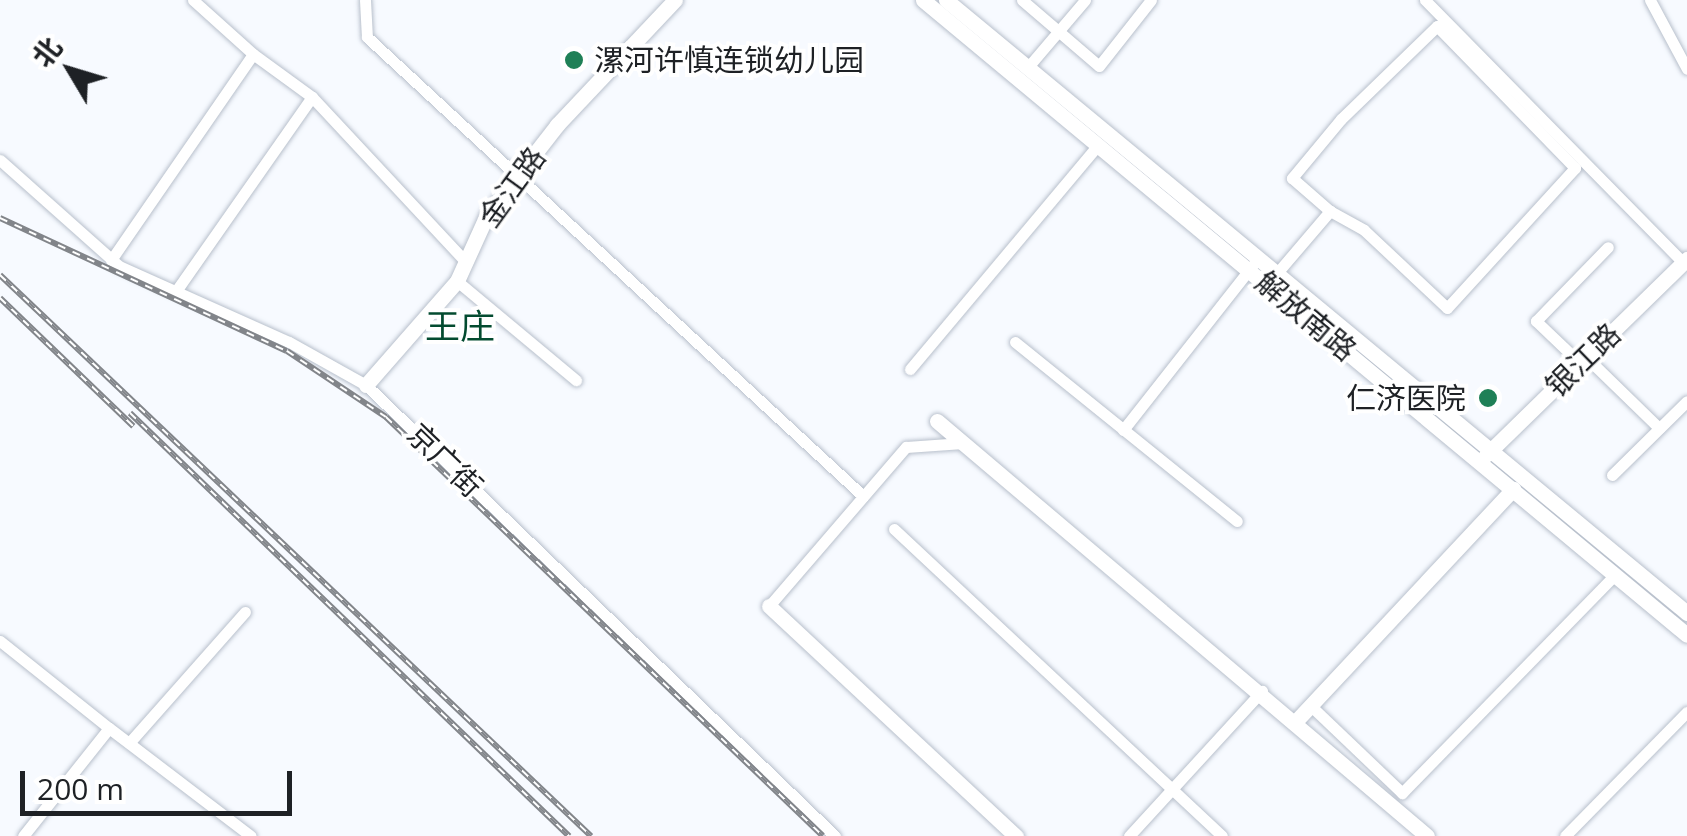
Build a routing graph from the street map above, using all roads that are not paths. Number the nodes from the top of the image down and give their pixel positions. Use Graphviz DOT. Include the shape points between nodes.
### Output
graph roads {
  1 [pos="193,0"];
  2 [pos="365,0"];
  3 [pos="675,0"];
  4 [pos="923,0"];
  5 [pos="946,0"];
  6 [pos="1086,0"];
  7 [pos="1425,0"];
  8 [pos="1650,0"];
  9 [pos="1149,1"];
  10 [pos="1028,2"];
  11 [pos="1058,31"];
  12 [pos="252,54"];
  13 [pos="1028,67"];
  14 [pos="1687,69"];
  15 [pos="312,97"];
  16 [pos="1098,145"];
  17 [pos="0,160"];
  18 [pos="519,176"];
  19 [pos="1330,210"];
  20 [pos="1608,248"];
  21 [pos="111,260"];
  22 [pos="1685,261"];
  23 [pos="466,262"];
  24 [pos="1254,263"];
  25 [pos="1277,272"];
  26 [pos="457,281"];
  27 [pos="176,290"];
  28 [pos="1015,342"];
  29 [pos="1583,360"];
  30 [pos="910,369"];
  31 [pos="576,380"];
  32 [pos="366,385"];
  33 [pos="1687,401"];
  34 [pos="937,421"];
  35 [pos="1659,428"];
  36 [pos="1123,430"];
  37 [pos="963,443"];
  38 [pos="1485,455"];
  39 [pos="1612,475"];
  40 [pos="1513,489"];
  41 [pos="864,496"];
  42 [pos="1237,521"];
  43 [pos="894,529"];
  44 [pos="1615,575"];
  45 [pos="769,606"];
  46 [pos="245,612"];
  47 [pos="1687,612"];
  48 [pos="1687,635"];
  49 [pos="0,641"];
  50 [pos="1262,691"];
  51 [pos="1311,706"];
  52 [pos="1687,712"];
  53 [pos="1296,721"];
  54 [pos="109,728"];
  55 [pos="129,743"];
  56 [pos="1172,789"];
  57 [pos="22,836"];
  58 [pos="251,836"];
  59 [pos="835,836"];
  60 [pos="1016,836"];
  61 [pos="1129,836"];
  62 [pos="1222,836"];
  63 [pos="1428,836"];
  64 [pos="1566,836"];
  1 -- 12 [label="street"];
  2 -- 18 [label="street" via="367,37"];
  3 -- 18 [label="street, 金江路"];
  4 -- 16 [label="street, 解放南路"];
  5 -- 13 [label="street, 解放南路"];
  6 -- 11 [label="street"];
  7 -- 22 [label="street"];
  8 -- 14 [label="street"];
  9 -- 11 [label="street" via="1099,66"];
  10 -- 11 [label="street"];
  11 -- 13 [label="street"];
  12 -- 15 [label="street"];
  12 -- 21 [label="street"];
  13 -- 24 [label="street, 解放南路"];
  15 -- 23 [label="street"];
  15 -- 27 [label="street"];
  16 -- 24 [label="street, 解放南路"];
  16 -- 30 [label="street"];
  17 -- 21 [label="street, 京广街"];
  18 -- 23 [label="street, 金江路" via="486,216"];
  18 -- 41 [label="street"];
  19 -- 19 [label="street" via="1364,230 1447,308 1576,168 1437,26 1340,119 1292,178"];
  19 -- 25 [label="street"];
  20 -- 29 [label="street" via="1536,321"];
  21 -- 27 [label="street, 京广街"];
  22 -- 29 [label="street, 银江路"];
  23 -- 26 [label="street, 金江路"];
  24 -- 25 [label="street, 解放南路"];
  24 -- 36 [label="street"];
  24 -- 38 [label="street, 解放南路"];
  25 -- 38 [label="street, 解放南路"];
  26 -- 31 [label="street"];
  26 -- 32 [label="street, 金江路"];
  27 -- 32 [label="street, 京广街"];
  28 -- 36 [label="street"];
  29 -- 35 [label="street"];
  29 -- 38 [label="street, 银江路"];
  32 -- 59 [label="street, 京广街"];
  33 -- 35 [label="street"];
  34 -- 37 [label="street"];
  35 -- 39 [label="street"];
  36 -- 42 [label="street"];
  37 -- 41 [label="street" via="906,448"];
  37 -- 50 [label="street"];
  38 -- 40 [label="street, 解放南路"];
  38 -- 47 [label="street, 解放南路"];
  40 -- 44 [label="street, 解放南路"];
  40 -- 51 [label="street"];
  41 -- 45 [label="street"];
  43 -- 56 [label="street"];
  44 -- 48 [label="street, 解放南路"];
  44 -- 51 [label="street" via="1402,794"];
  45 -- 60 [label="street"];
  46 -- 55 [label="street"];
  49 -- 54 [label="street"];
  50 -- 53 [label="street"];
  50 -- 56 [label="street"];
  51 -- 53 [label="street"];
  52 -- 64 [label="street"];
  53 -- 63 [label="street"];
  54 -- 55 [label="street"];
  54 -- 57 [label="street"];
  55 -- 58 [label="street"];
  56 -- 61 [label="street"];
  56 -- 62 [label="street"];
}
